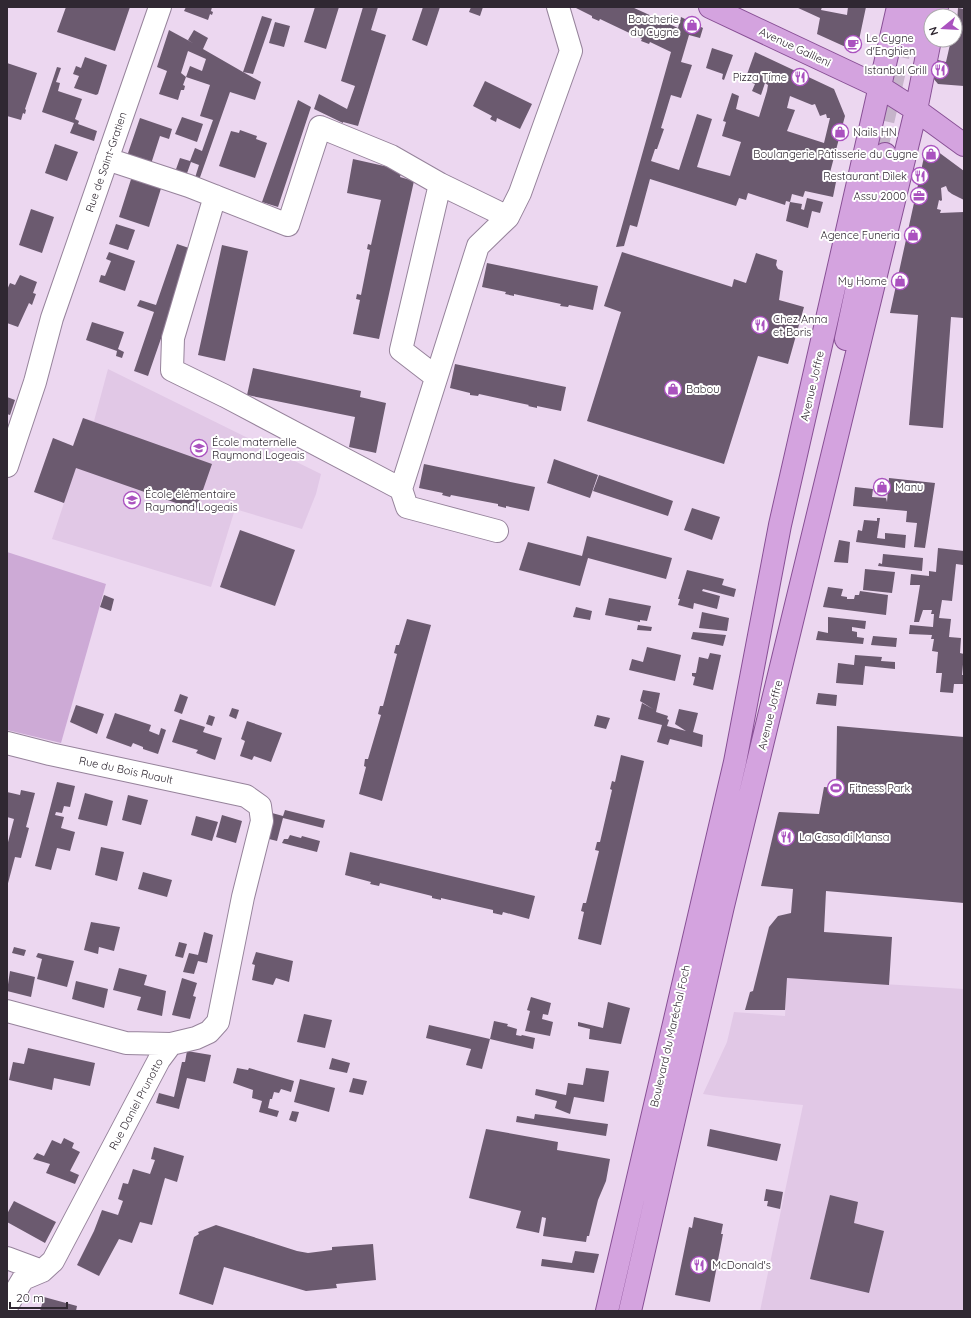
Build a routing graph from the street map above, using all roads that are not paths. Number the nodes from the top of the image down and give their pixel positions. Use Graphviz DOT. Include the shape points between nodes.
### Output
graph roads {
  1 [pos="160,7"];
  2 [pos="558,7"];
  3 [pos="710,7"];
  4 [pos="898,7"];
  5 [pos="909,7"];
  6 [pos="920,7"];
  7 [pos="915,39"];
  8 [pos="880,87"];
  9 [pos="916,110"];
  10 [pos="964,145"];
  11 [pos="107,159"];
  12 [pos="440,184"];
  13 [pos="215,196"];
  14 [pos="508,217"];
  15 [pos="845,376"];
  16 [pos="436,377"];
  17 [pos="7,466"];
  18 [pos="401,489"];
  19 [pos="497,531"];
  20 [pos="757,648"];
  21 [pos="7,743"];
  22 [pos="735,762"];
  23 [pos="755,775"];
  24 [pos="7,1011"];
  25 [pos="171,1044"];
  26 [pos="7,1258"];
  27 [pos="42,1271"];
  28 [pos="7,1306"];
  29 [pos="607,1311"];
  30 [pos="630,1311"];
  1 -- 11 [label="street, Rue de Saint-Gratien"];
  2 -- 14 [label="street" via="571,51 520,193"];
  3 -- 8 [label="main road, Avenue Gallieni"];
  4 -- 8 [label="main road, Avenue Joffre"];
  5 -- 7 [label="main road, Avenue Joffre"];
  6 -- 7 [label="main road, Avenue Joffre"];
  7 -- 9 [label="main road, Avenue Joffre"];
  8 -- 9 [label="main road, Avenue Gallieni"];
  8 -- 20 [label="main road, Avenue Joffre" via="780,525"];
  9 -- 10 [label="main road, Avenue Gallieni"];
  9 -- 15 [label="main road, Avenue Joffre"];
  11 -- 13 [label="street"];
  11 -- 17 [label="street, Rue de Saint-Gratien" via="52,318 35,382"];
  12 -- 13 [label="street" via="391,156 320,127 288,225"];
  12 -- 14 [label="street"];
  12 -- 16 [label="street" via="401,350"];
  13 -- 18 [label="street" via="173,338 172,370"];
  14 -- 16 [label="street" via="478,246"];
  15 -- 20 [label="main road, Avenue Joffre" via="853,300 881,153 788,544"];
  15 -- 23 [label="main road, Avenue Joffre" via="784,656"];
  16 -- 18 [label="street"];
  18 -- 19 [label="street" via="407,507"];
  20 -- 22 [label="main road, Avenue Joffre"];
  21 -- 25 [label="street, Rue du Bois Ruault" via="246,796 260,806 262,821 243,897 218,1022 209,1032"];
  22 -- 29 [label="main road, Boulevard du Maréchal Foch"];
  23 -- 30 [label="main road, Boulevard du Maréchal Foch"];
  24 -- 25 [label="street" via="126,1044"];
  25 -- 27 [label="street, Rue Daniel Prunotto" via="159,1060 53,1262"];
  26 -- 27 [label="street"];
  27 -- 28 [label="street" via="23,1279"];
}
